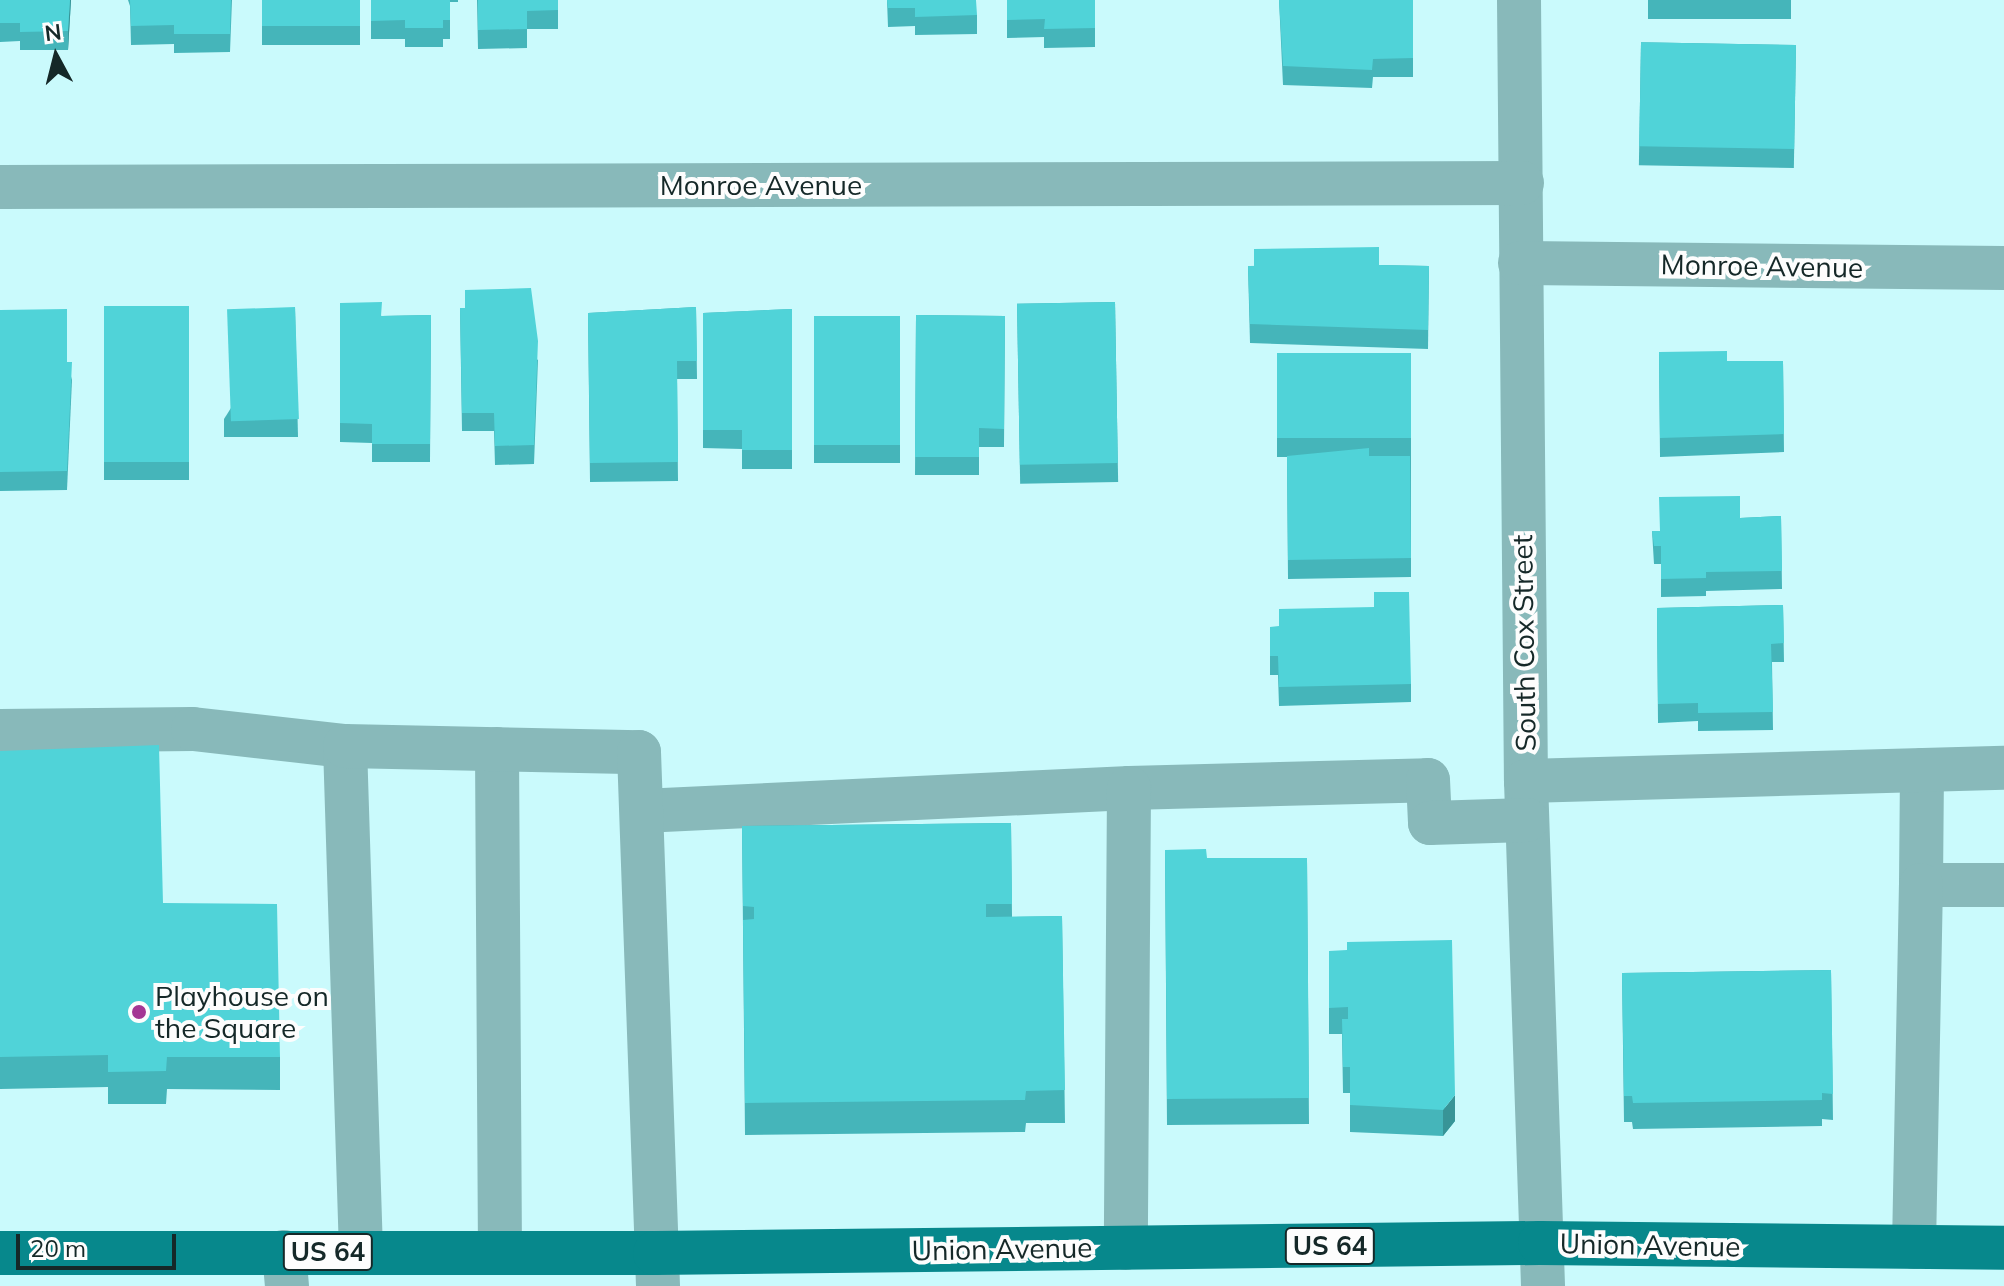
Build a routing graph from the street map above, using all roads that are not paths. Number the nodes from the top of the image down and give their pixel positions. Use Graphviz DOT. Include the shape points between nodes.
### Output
graph roads {
  1 [pos="1519,0"];
  2 [pos="1522,183"];
  3 [pos="0,187"];
  4 [pos="1520,263"];
  5 [pos="2004,268"];
  6 [pos="0,731"];
  7 [pos="345,746"];
  8 [pos="497,749"];
  9 [pos="2004,768"];
  10 [pos="1922,770"];
  11 [pos="1129,788"];
  12 [pos="1526,801"];
  13 [pos="642,811"];
  14 [pos="1921,885"];
  15 [pos="2004,885"];
  16 [pos="1540,1243"];
  17 [pos="1914,1247"];
  18 [pos="1126,1248"];
  19 [pos="2004,1248"];
  20 [pos="361,1252"];
  21 [pos="500,1252"];
  22 [pos="0,1253"];
  23 [pos="286,1269"];
  24 [pos="657,1269"];
  25 [pos="1543,1286"];
  1 -- 2 [label="street, South Cox Street"];
  2 -- 3 [label="street, Monroe Avenue"];
  2 -- 4 [label="street, South Cox Street"];
  4 -- 5 [label="street, Monroe Avenue"];
  4 -- 12 [label="street, South Cox Street"];
  6 -- 7 [label="street" via="193,729"];
  7 -- 8 [label="street"];
  7 -- 20 [label="street"];
  8 -- 13 [label="street" via="639,752"];
  8 -- 21 [label="street"];
  9 -- 10 [label="street"];
  10 -- 12 [label="street"];
  10 -- 14 [label="street"];
  11 -- 12 [label="street" via="1428,780 1430,823"];
  11 -- 13 [label="street"];
  11 -- 18 [label="street"];
  12 -- 16 [label="street, South Cox Street"];
  13 -- 24 [label="street"];
  14 -- 15 [label="street"];
  14 -- 17 [label="street"];
  16 -- 17 [label="main road, Union Avenue / US 64"];
  16 -- 18 [label="main road, Union Avenue / US 64"];
  16 -- 25 [label="street, South Cox Street"];
  17 -- 19 [label="main road, Union Avenue / US 64"];
  18 -- 24 [label="main road, Union Avenue / US 64"];
  20 -- 21 [label="main road, Union Avenue / US 64"];
  20 -- 23 [label="main road, Union Avenue / US 64"];
  21 -- 24 [label="main road, Union Avenue / US 64"];
  22 -- 23 [label="main road, Union Avenue / US 64"];
}
